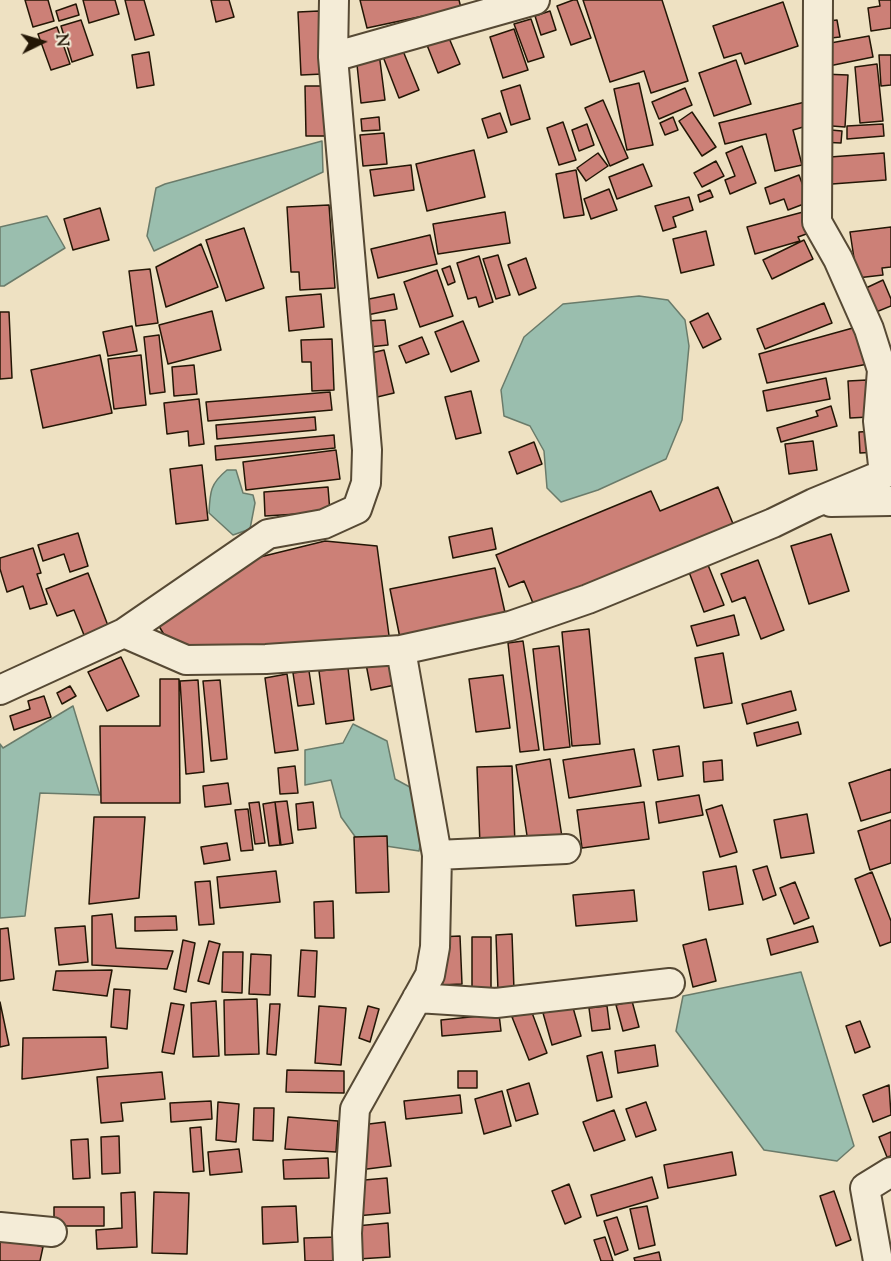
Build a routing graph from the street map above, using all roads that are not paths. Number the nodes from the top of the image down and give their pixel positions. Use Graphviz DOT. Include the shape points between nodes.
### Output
graph roads {
  1 [pos="334,0"];
  2 [pos="535,0"];
  3 [pos="818,0"];
  4 [pos="333,57"];
  5 [pos="891,501"];
  6 [pos="814,503"];
  7 [pos="124,633"];
  8 [pos="401,650"];
  9 [pos="0,690"];
  10 [pos="566,849"];
  11 [pos="437,855"];
  12 [pos="670,983"];
  13 [pos="417,998"];
  14 [pos="891,1172"];
  15 [pos="0,1227"];
  16 [pos="52,1232"];
  17 [pos="348,1261"];
  18 [pos="878,1261"];
  1 -- 4 [label="street"];
  2 -- 4 [label="street"];
  3 -- 6 [label="street" via="817,222 869,329 882,370 878,421 884,474"];
  4 -- 7 [label="street" via="367,450 366,483 357,509 324,524 268,534"];
  5 -- 6 [label="street"];
  6 -- 8 [label="street" via="588,599 510,626"];
  7 -- 8 [label="street" via="186,660"];
  7 -- 9 [label="street"];
  8 -- 11 [label="street"];
  10 -- 11 [label="street"];
  11 -- 13 [label="street" via="435,947 430,975"];
  12 -- 13 [label="street" via="496,1003"];
  13 -- 17 [label="street" via="355,1109"];
  14 -- 18 [label="street" via="865,1188"];
  15 -- 16 [label="street"];
}
